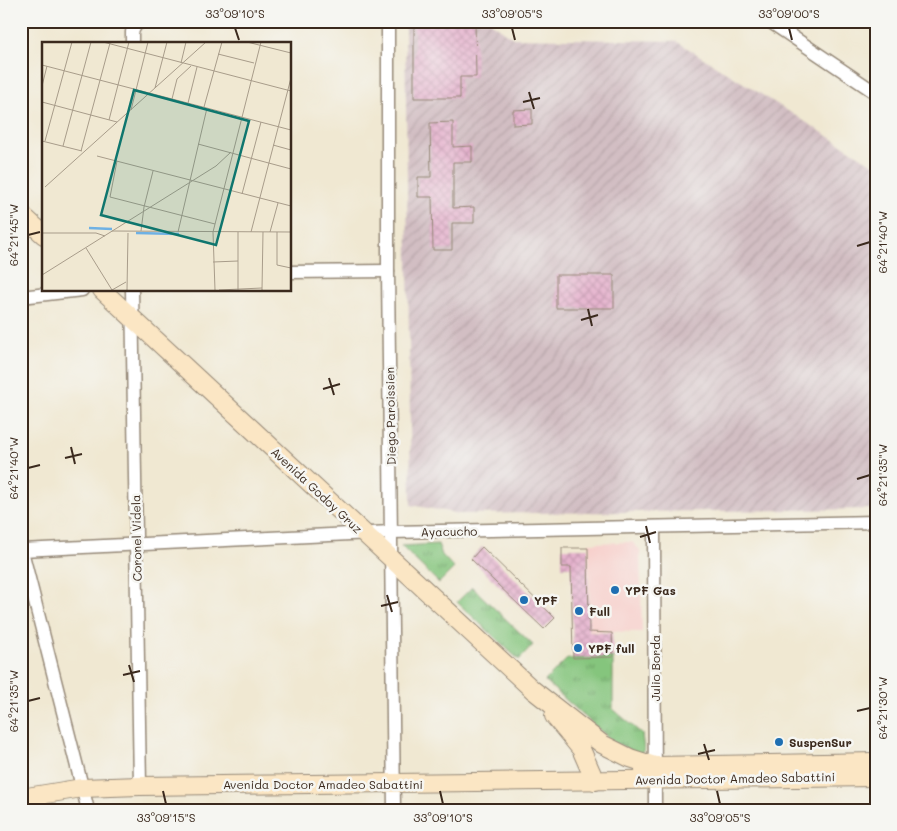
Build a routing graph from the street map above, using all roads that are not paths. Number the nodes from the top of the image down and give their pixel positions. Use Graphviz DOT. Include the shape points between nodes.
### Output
graph roads {
  1 [pos="388,21"];
  2 [pos="769,21"];
  3 [pos="140,22"];
  4 [pos="132,42"];
  5 [pos="876,94"];
  6 [pos="21,214"];
  7 [pos="42,233"];
  8 [pos="388,271"];
  9 [pos="291,272"];
  10 [pos="73,291"];
  11 [pos="103,291"];
  12 [pos="132,291"];
  13 [pos="21,297"];
  14 [pos="133,319"];
  15 [pos="876,522"];
  16 [pos="654,527"];
  17 [pos="391,532"];
  18 [pos="364,534"];
  19 [pos="137,543"];
  20 [pos="22,548"];
  21 [pos="392,559"];
  22 [pos="533,690"];
  23 [pos="876,762"];
  24 [pos="656,772"];
  25 [pos="876,777"];
  26 [pos="595,781"];
  27 [pos="394,784"];
  28 [pos="140,786"];
  29 [pos="82,788"];
  30 [pos="21,798"];
  31 [pos="88,810"];
  32 [pos="394,810"];
  33 [pos="655,810"];
  1 -- 8 [label="street, Diego Paroissien"];
  2 -- 5 [label="street"];
  3 -- 4 [label="street" via="132,32"];
  6 -- 7 [label="main road"];
  8 -- 9 [label="street"];
  8 -- 17 [label="street, Diego Paroissien"];
  10 -- 13 [label="street"];
  11 -- 14 [label="main road, Avenida Godoy Gruz"];
  12 -- 14 [label="street, Coronel Videla"];
  14 -- 18 [label="main road, Avenida Godoy Gruz"];
  14 -- 19 [label="street, Coronel Videla"];
  15 -- 16 [label="street, Ayacucho"];
  16 -- 17 [label="street, Ayacucho"];
  16 -- 24 [label="street, Julio Borda"];
  17 -- 18 [label="street, Ayacucho"];
  17 -- 21 [label="street, Diego Paroissien"];
  18 -- 19 [label="street, Ayacucho"];
  18 -- 21 [label="main road, Avenida Godoy Gruz"];
  19 -- 20 [label="street, Ayacucho"];
  19 -- 28 [label="street, Coronel Videla"];
  20 -- 29 [label="street"];
  21 -- 22 [label="main road, Avenida Godoy Gruz"];
  21 -- 27 [label="street, Diego Paroissien"];
  22 -- 24 [label="main road, Avenida Godoy Gruz" via="602,744"];
  22 -- 26 [label="main road, Avenida Godoy Gruz" via="581,749"];
  23 -- 24 [label="main road, Avenida Doctor Amadeo Sabattini"];
  24 -- 25 [label="main road, Avenida Doctor Amadeo Sabattini"];
  24 -- 26 [label="main road, Avenida Doctor Amadeo Sabattini"];
  24 -- 33 [label="street, Julio Borda"];
  26 -- 27 [label="main road, Avenida Doctor Amadeo Sabattini"];
  27 -- 28 [label="main road, Avenida Doctor Amadeo Sabattini"];
  27 -- 32 [label="street, Diego Paroissien"];
  28 -- 29 [label="main road, Avenida Doctor Amadeo Sabattini"];
  29 -- 30 [label="main road, Avenida Doctor Amadeo Sabattini"];
  29 -- 31 [label="street"];
}
